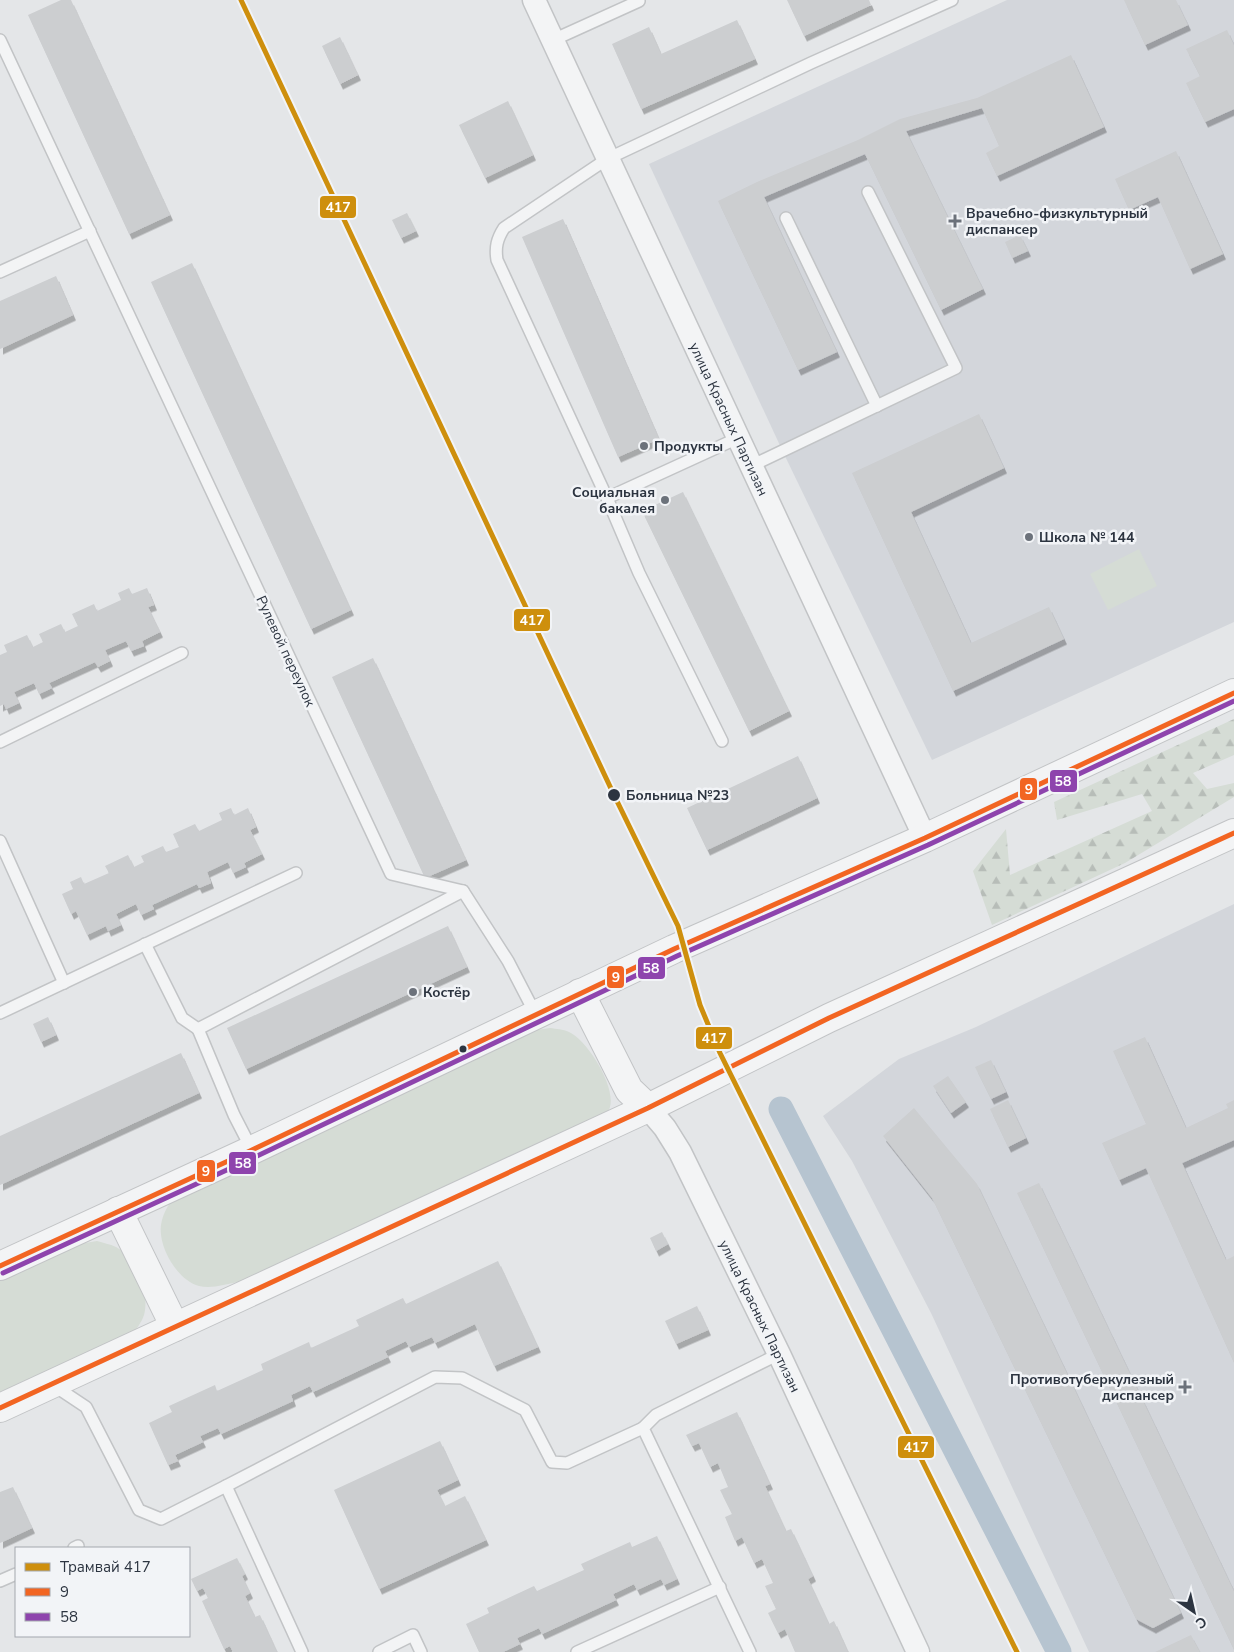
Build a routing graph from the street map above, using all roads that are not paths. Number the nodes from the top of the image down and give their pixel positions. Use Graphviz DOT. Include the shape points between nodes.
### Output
graph roads {
  1 [pos="534,0"];
  2 [pos="952,0"];
  3 [pos="639,1"];
  4 [pos="0,40"];
  5 [pos="553,40"];
  6 [pos="608,159"];
  7 [pos="868,192"];
  8 [pos="786,218"];
  9 [pos="90,231"];
  10 [pos="0,272"];
  11 [pos="877,406"];
  12 [pos="738,438"];
  13 [pos="751,466"];
  14 [pos="607,498"];
  15 [pos="182,653"];
  16 [pos="1234,693"];
  17 [pos="722,741"];
  18 [pos="0,742"];
  19 [pos="1234,833"];
  20 [pos="926,838"];
  21 [pos="0,842"];
  22 [pos="296,873"];
  23 [pos="463,891"];
  24 [pos="145,944"];
  25 [pos="64,983"];
  26 [pos="580,993"];
  27 [pos="0,1013"];
  28 [pos="536,1015"];
  29 [pos="198,1029"];
  30 [pos="648,1108"];
  31 [pos="252,1150"];
  32 [pos="118,1211"];
  33 [pos="0,1266"];
  34 [pos="175,1327"];
  35 [pos="779,1354"];
  36 [pos="52,1384"];
  37 [pos="0,1408"];
  38 [pos="643,1428"];
  39 [pos="226,1486"];
  40 [pos="15,1574"];
  41 [pos="0,1581"];
  42 [pos="720,1587"];
  43 [pos="302,1652"];
  44 [pos="379,1652"];
  45 [pos="421,1652"];
  46 [pos="577,1652"];
  47 [pos="750,1652"];
  48 [pos="918,1652"];
  1 -- 5 [label="street, улица Красных Партизан"];
  2 -- 6 [label="lane"];
  3 -- 5 [label="lane"];
  4 -- 9 [label="lane"];
  5 -- 6 [label="street, улица Красных Партизан"];
  6 -- 12 [label="street, улица Красных Партизан"];
  6 -- 14 [label="lane" via="504,228 495,250"];
  7 -- 11 [label="lane" via="956,368"];
  8 -- 11 [label="lane"];
  9 -- 10 [label="lane"];
  9 -- 23 [label="lane, Рулевой переулок" via="391,874"];
  11 -- 13 [label="lane"];
  12 -- 13 [label="street, улица Красных Партизан"];
  12 -- 14 [label="lane"];
  13 -- 20 [label="street, улица Красных Партизан"];
  14 -- 17 [label="lane" via="639,573"];
  15 -- 18 [label="lane"];
  16 -- 20 [label="street"];
  19 -- 30 [label="street" via="829,1018"];
  20 -- 26 [label="street"];
  21 -- 25 [label="lane"];
  22 -- 24 [label="lane"];
  23 -- 28 [label="lane" via="508,961"];
  23 -- 29 [label="lane"];
  24 -- 25 [label="lane"];
  24 -- 29 [label="lane" via="182,1018"];
  25 -- 27 [label="lane"];
  26 -- 28 [label="street"];
  26 -- 30 [label="street, улица Красных Партизан" via="629,1090"];
  28 -- 31 [label="street"];
  29 -- 31 [label="lane"];
  30 -- 34 [label="street"];
  30 -- 35 [label="street, улица Красных Партизан" via="680,1152"];
  31 -- 32 [label="street"];
  32 -- 33 [label="street"];
  32 -- 34 [label="street"];
  34 -- 36 [label="street"];
  35 -- 38 [label="lane" via="656,1415"];
  35 -- 48 [label="street, улица Красных Партизан"];
  36 -- 37 [label="street"];
  36 -- 39 [label="lane" via="86,1408 139,1510 161,1519"];
  38 -- 39 [label="lane" via="567,1463 552,1462 525,1410 462,1378 435,1377"];
  38 -- 42 [label="lane"];
  39 -- 43 [label="lane"];
  40 -- 41 [label="lane"];
  42 -- 46 [label="lane"];
  42 -- 47 [label="lane"];
  44 -- 45 [label="lane" via="413,1635"];
}
